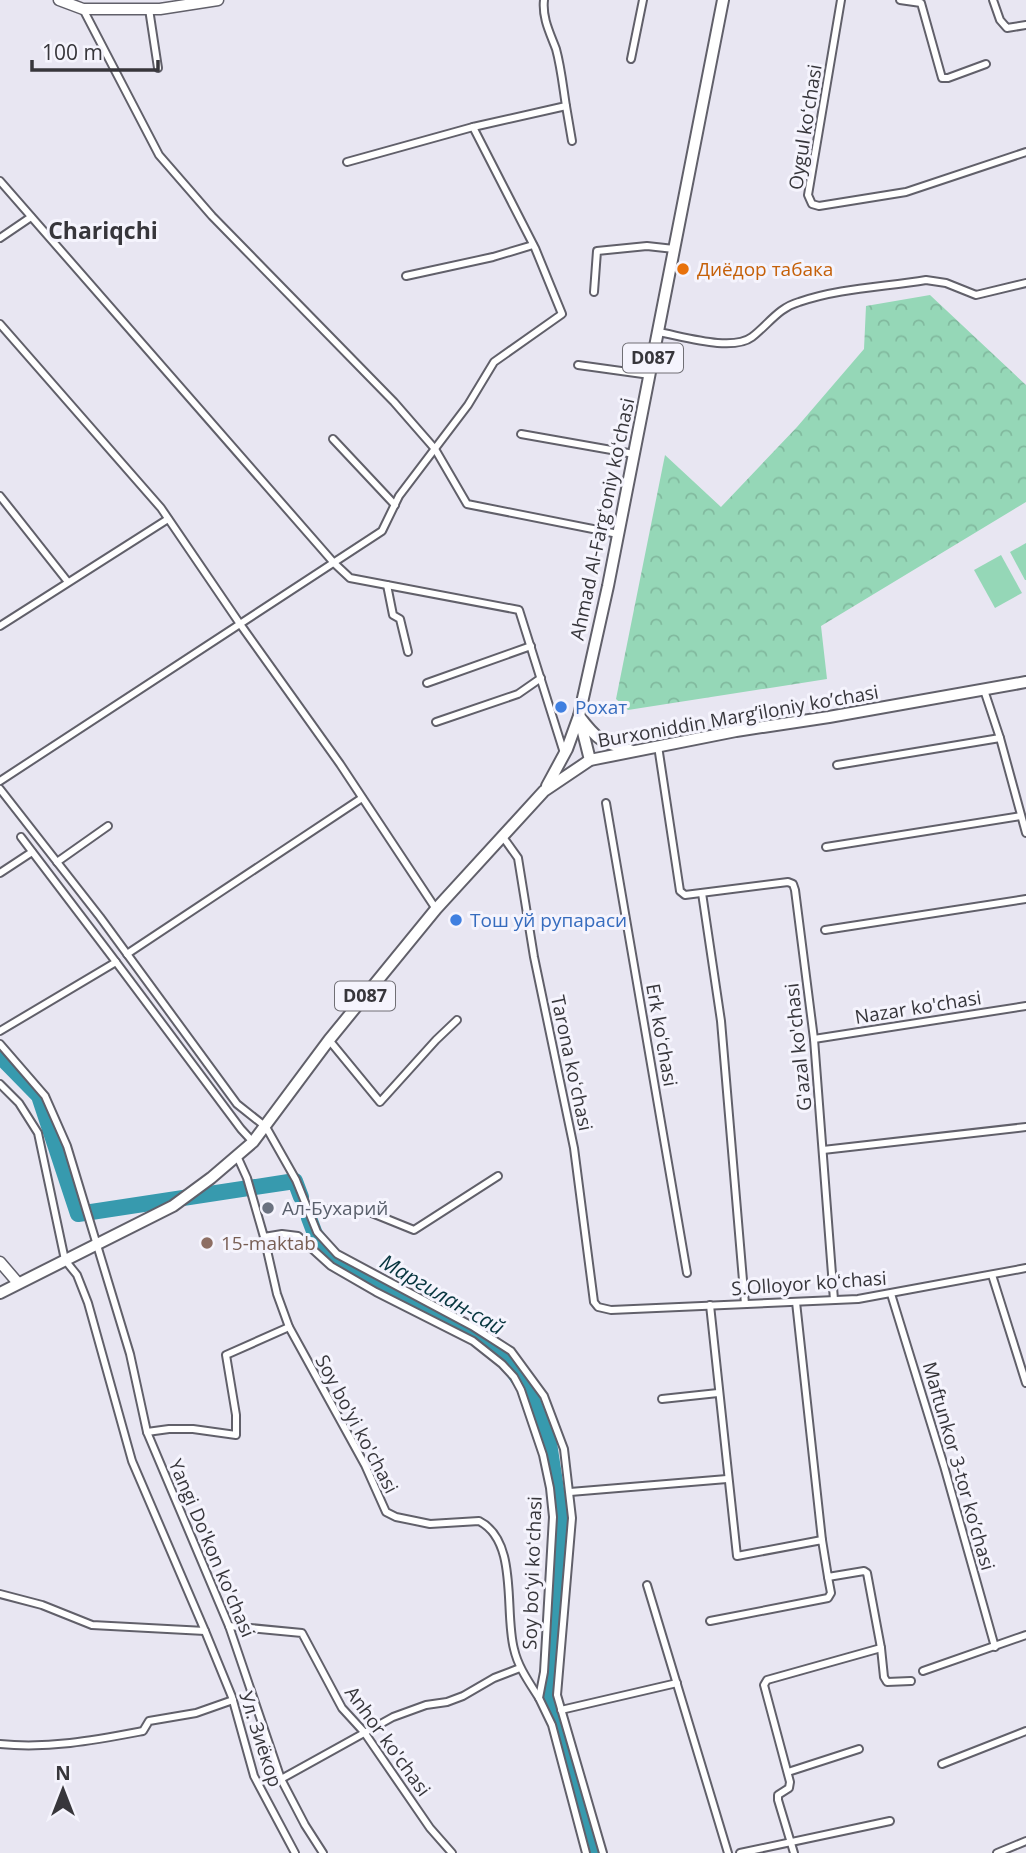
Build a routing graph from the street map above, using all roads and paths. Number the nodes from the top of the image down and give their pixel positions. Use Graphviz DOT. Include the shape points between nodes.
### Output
graph roads {
  1 [pos="59,0"];
  2 [pos="218,0"];
  3 [pos="544,0"];
  4 [pos="643,0"];
  5 [pos="723,0"];
  6 [pos="841,0"];
  7 [pos="900,0"];
  8 [pos="993,0"];
  9 [pos="83,9"];
  10 [pos="149,9"];
  11 [pos="1026,25"];
  12 [pos="631,59"];
  13 [pos="986,64"];
  14 [pos="158,68"];
  15 [pos="566,106"];
  16 [pos="473,127"];
  17 [pos="572,141"];
  18 [pos="1026,152"];
  19 [pos="347,162"];
  20 [pos="0,181"];
  21 [pos="31,217"];
  22 [pos="0,238"];
  23 [pos="533,245"];
  24 [pos="674,249"];
  25 [pos="406,276"];
  26 [pos="1026,283"];
  27 [pos="594,292"];
  28 [pos="0,324"];
  29 [pos="658,332"];
  30 [pos="578,365"];
  31 [pos="649,375"];
  32 [pos="521,434"];
  33 [pos="333,439"];
  34 [pos="435,449"];
  35 [pos="634,454"];
  36 [pos="0,496"];
  37 [pos="395,505"];
  38 [pos="168,519"];
  39 [pos="618,534"];
  40 [pos="334,564"];
  41 [pos="68,582"];
  42 [pos="387,585"];
  43 [pos="240,624"];
  44 [pos="0,626"];
  45 [pos="531,646"];
  46 [pos="408,652"];
  47 [pos="541,678"];
  48 [pos="1026,682"];
  49 [pos="427,683"];
  50 [pos="984,690"];
  51 [pos="579,716"];
  52 [pos="436,722"];
  53 [pos="1000,738"];
  54 [pos="658,746"];
  55 [pos="633,751"];
  56 [pos="564,754"];
  57 [pos="590,760"];
  58 [pos="837,765"];
  59 [pos="0,781"];
  60 [pos="0,789"];
  61 [pos="544,791"];
  62 [pos="362,799"];
  63 [pos="606,803"];
  64 [pos="1021,816"];
  65 [pos="108,826"];
  66 [pos="1026,833"];
  67 [pos="21,837"];
  68 [pos="503,837"];
  69 [pos="826,847"];
  70 [pos="32,852"];
  71 [pos="57,862"];
  72 [pos="0,873"];
  73 [pos="702,893"];
  74 [pos="1026,899"];
  75 [pos="436,909"];
  76 [pos="825,930"];
  77 [pos="127,954"];
  78 [pos="116,962"];
  79 [pos="1026,1006"];
  80 [pos="457,1020"];
  81 [pos="0,1031"];
  82 [pos="814,1039"];
  83 [pos="329,1040"];
  84 [pos="0,1044"];
  85 [pos="0,1084"];
  86 [pos="266,1127"];
  87 [pos="1026,1127"];
  88 [pos="253,1142"];
  89 [pos="823,1150"];
  90 [pos="237,1156"];
  91 [pos="498,1176"];
  92 [pos="308,1209"];
  93 [pos="264,1237"];
  94 [pos="97,1246"];
  95 [pos="65,1261"];
  96 [pos="0,1262"];
  97 [pos="1026,1268"];
  98 [pos="687,1273"];
  99 [pos="992,1275"];
  100 [pos="18,1283"];
  101 [pos="0,1293"];
  102 [pos="891,1294"];
  103 [pos="834,1300"];
  104 [pos="594,1301"];
  105 [pos="796,1302"];
  106 [pos="745,1304"];
  107 [pos="710,1305"];
  108 [pos="289,1327"];
  109 [pos="1026,1383"];
  110 [pos="718,1393"];
  111 [pos="662,1399"];
  112 [pos="147,1432"];
  113 [pos="727,1479"];
  114 [pos="570,1492"];
  115 [pos="821,1540"];
  116 [pos="828,1577"];
  117 [pos="647,1585"];
  118 [pos="0,1594"];
  119 [pos="710,1621"];
  120 [pos="229,1626"];
  121 [pos="205,1630"];
  122 [pos="1026,1635"];
  123 [pos="995,1647"];
  124 [pos="881,1648"];
  125 [pos="520,1668"];
  126 [pos="923,1671"];
  127 [pos="911,1681"];
  128 [pos="677,1683"];
  129 [pos="539,1698"];
  130 [pos="233,1700"];
  131 [pos="561,1710"];
  132 [pos="1026,1731"];
  133 [pos="364,1732"];
  134 [pos="0,1744"];
  135 [pos="859,1749"];
  136 [pos="942,1764"];
  137 [pos="788,1772"];
  138 [pos="281,1779"];
  139 [pos="890,1821"];
  140 [pos="1026,1841"];
  141 [pos="791,1842"];
  142 [pos="295,1853"];
  143 [pos="323,1853"];
  144 [pos="452,1853"];
  145 [pos="586,1853"];
  146 [pos="603,1853"];
  147 [pos="728,1853"];
  148 [pos="740,1853"];
  149 [pos="794,1853"];
  150 [pos="997,1853"];
  1 -- 9 [label="street"];
  2 -- 10 [label="street"];
  3 -- 15 [label="street"];
  4 -- 12 [label="street"];
  5 -- 24 [label="main road, Ahmad Al-Fargʻoniy koʻchasi / D087"];
  6 -- 18 [label="street, Oygul koʻchasi" via="808,195 812,204 906,192"];
  7 -- 13 [label="street" via="921,3 942,78"];
  8 -- 11 [label="street" via="1007,28"];
  9 -- 10 [label="street"];
  9 -- 34 [label="street" via="159,155"];
  10 -- 14 [label="street"];
  15 -- 16 [label="street"];
  15 -- 17 [label="street"];
  16 -- 19 [label="street"];
  16 -- 23 [label="street"];
  20 -- 21 [label="street"];
  21 -- 22 [label="street"];
  21 -- 40 [label="street"];
  23 -- 25 [label="street"];
  23 -- 34 [label="street" via="562,314 494,362"];
  24 -- 27 [label="street" via="647,246 597,251"];
  24 -- 29 [label="main road, Ahmad Al-Fargʻoniy koʻchasi / D087"];
  26 -- 29 [label="street" via="976,295 926,280 806,299 785,307 739,343"];
  28 -- 38 [label="street"];
  29 -- 31 [label="main road, Ahmad Al-Fargʻoniy koʻchasi / D087"];
  30 -- 31 [label="street"];
  31 -- 35 [label="main road, Ahmad Al-Fargʻoniy koʻchasi / D087"];
  32 -- 35 [label="street"];
  33 -- 37 [label="street"];
  34 -- 37 [label="street"];
  34 -- 39 [label="street" via="467,504"];
  35 -- 39 [label="main road, Ahmad Al-Fargʻoniy koʻchasi / D087"];
  36 -- 41 [label="street"];
  37 -- 40 [label="street" via="382,531"];
  38 -- 41 [label="street"];
  38 -- 43 [label="street"];
  39 -- 51 [label="main road, Ahmad Al-Fargʻoniy koʻchasi / D087"];
  40 -- 42 [label="street" via="350,578"];
  40 -- 43 [label="street"];
  41 -- 44 [label="street"];
  42 -- 45 [label="street" via="517,609"];
  42 -- 46 [label="street"];
  43 -- 59 [label="street"];
  43 -- 62 [label="street"];
  45 -- 47 [label="street"];
  45 -- 49 [label="street"];
  47 -- 52 [label="street" via="518,694"];
  47 -- 56 [label="street"];
  48 -- 50 [label="main road, Burxoniddin Marg’iloniy ko’chasi"];
  50 -- 53 [label="street"];
  50 -- 54 [label="main road, Burxoniddin Marg’iloniy ko’chasi"];
  51 -- 55 [label="main road" via="603,742"];
  51 -- 56 [label="main road, D087"];
  51 -- 57 [label="main road, D087"];
  53 -- 58 [label="street"];
  53 -- 64 [label="street"];
  54 -- 55 [label="main road, Burxoniddin Marg’iloniy ko’chasi"];
  54 -- 73 [label="street" via="677,886 685,895"];
  55 -- 57 [label="main road, Burxoniddin Marg’iloniy ko’chasi / D087"];
  56 -- 61 [label="main road, D087"];
  57 -- 61 [label="main road, Burxoniddin Marg’iloniy ko’chasi / D087"];
  60 -- 71 [label="street"];
  61 -- 68 [label="main road, Burxoniddin Marg’iloniy ko’chasi / D087"];
  62 -- 75 [label="street"];
  62 -- 77 [label="street"];
  63 -- 98 [label="street, Erk koʻchasi"];
  64 -- 66 [label="street"];
  64 -- 69 [label="street"];
  65 -- 71 [label="street"];
  67 -- 70 [label="street"];
  68 -- 75 [label="main road, Burxoniddin Marg’iloniy ko’chasi / D087"];
  68 -- 104 [label="street, Tarona koʻchasi" via="518,858 574,1148"];
  70 -- 72 [label="street"];
  70 -- 78 [label="street"];
  71 -- 77 [label="street"];
  73 -- 82 [label="street, G'azal ko'chasi" via="793,884"];
  73 -- 106 [label="street" via="721,1021"];
  74 -- 76 [label="street"];
  75 -- 83 [label="main road, Burxoniddin Marg’iloniy ko’chasi / D087"];
  77 -- 86 [label="street" via="237,1104"];
  78 -- 81 [label="street"];
  78 -- 88 [label="street"];
  79 -- 82 [label="street, Nazar ko'chasi"];
  80 -- 83 [label="street" via="380,1102"];
  82 -- 89 [label="street, G'azal ko'chasi"];
  83 -- 86 [label="main road, Burxoniddin Marg’iloniy ko’chasi / D087"];
  84 -- 94 [label="street, Yangi Do'kon ko'chasi" via="45,1096"];
  85 -- 95 [label="street, Ул. Зиёкор" via="38,1133"];
  86 -- 88 [label="main road, Burxoniddin Marg’iloniy ko’chasi / D087"];
  86 -- 92 [label="street, Soy boʻyi koʻchasi" via="292,1170"];
  87 -- 89 [label="street"];
  88 -- 90 [label="main road, Burxoniddin Marg’iloniy ko’chasi / D087"];
  89 -- 103 [label="street, G'azal ko'chasi"];
  90 -- 93 [label="street"];
  90 -- 94 [label="main road, Burxoniddin Marg’iloniy ko’chasi / D087" via="173,1206"];
  91 -- 92 [label="street" via="414,1230 362,1209"];
  92 -- 114 [label="street, Soy boʻyi koʻchasi" via="317,1232 337,1254 511,1351 537,1386 556,1425"];
  93 -- 108 [label="street, Soy bo'yi ko'chasi"];
  93 -- 129 [label="street, Soy boʻyi koʻchasi" via="298,1236 331,1266 473,1341 514,1377 538,1439 552,1503"];
  94 -- 95 [label="main road, Burxoniddin Marg’iloniy ko’chasi / D087"];
  94 -- 112 [label="street, Yangi Do'kon ko'chasi" via="131,1354"];
  95 -- 100 [label="main road, Burxoniddin Marg’iloniy ko’chasi / D087"];
  95 -- 121 [label="street, Ул. Зиёкор" via="77,1275 88,1303 132,1461"];
  96 -- 100 [label="street"];
  97 -- 99 [label="street, S.Olloyor koʻchasi"];
  99 -- 102 [label="street, S.Olloyor koʻchasi"];
  99 -- 109 [label="street"];
  100 -- 101 [label="main road, Burxoniddin Marg’iloniy ko’chasi / D087"];
  102 -- 103 [label="street, S.Olloyor koʻchasi"];
  102 -- 123 [label="street, Maftunkor 3-tor koʼchasi"];
  103 -- 105 [label="street, S.Olloyor koʻchasi"];
  104 -- 107 [label="street, S.Olloyor koʻchasi" via="611,1310"];
  105 -- 106 [label="street, S.Olloyor koʻchasi"];
  105 -- 115 [label="street"];
  106 -- 107 [label="street, S.Olloyor koʻchasi"];
  107 -- 110 [label="street"];
  108 -- 112 [label="street" via="226,1355 236,1436 193,1429"];
  108 -- 125 [label="street, Soy bo'yi ko'chasi" via="365,1465 386,1513 430,1524 479,1521 496,1539 506,1562 509,1625"];
  110 -- 111 [label="street"];
  110 -- 113 [label="street"];
  112 -- 120 [label="street, Yangi Do'kon ko'chasi"];
  113 -- 114 [label="street"];
  113 -- 115 [label="street" via="737,1556"];
  114 -- 131 [label="street, Soy boʻyi koʻchasi" via="572,1518 557,1695"];
  115 -- 116 [label="street"];
  116 -- 119 [label="street" via="828,1598"];
  116 -- 124 [label="street" via="861,1570 867,1573"];
  117 -- 128 [label="street"];
  118 -- 121 [label="street" via="92,1625"];
  120 -- 133 [label="street, Anhor ko'chasi" via="302,1633 342,1708"];
  120 -- 138 [label="street, Yangi Do'kon ko'chasi"];
  121 -- 130 [label="street, Ул. Зиёкор"];
  122 -- 123 [label="street"];
  123 -- 126 [label="street"];
  124 -- 127 [label="street" via="887,1682"];
  124 -- 137 [label="street" via="767,1679 765,1692"];
  125 -- 129 [label="street, Soy bo'yi ko'chasi"];
  125 -- 133 [label="street" via="463,1696 426,1705"];
  128 -- 131 [label="street"];
  128 -- 147 [label="street"];
  129 -- 145 [label="street" via="552,1725"];
  130 -- 134 [label="street" via="196,1713 149,1721 143,1731 66,1745"];
  130 -- 142 [label="street, Ул. Зиёкор" via="254,1776"];
  131 -- 146 [label="street, Soy boʻyi koʻchasi"];
  132 -- 136 [label="street"];
  133 -- 138 [label="street"];
  133 -- 144 [label="street, Anhor ko'chasi"];
  135 -- 137 [label="street"];
  137 -- 141 [label="street" via="789,1788 778,1800"];
  138 -- 143 [label="street, Yangi Do'kon ko'chasi"];
  139 -- 141 [label="street"];
  140 -- 150 [label="street"];
  141 -- 148 [label="street"];
  141 -- 149 [label="street"];
}
